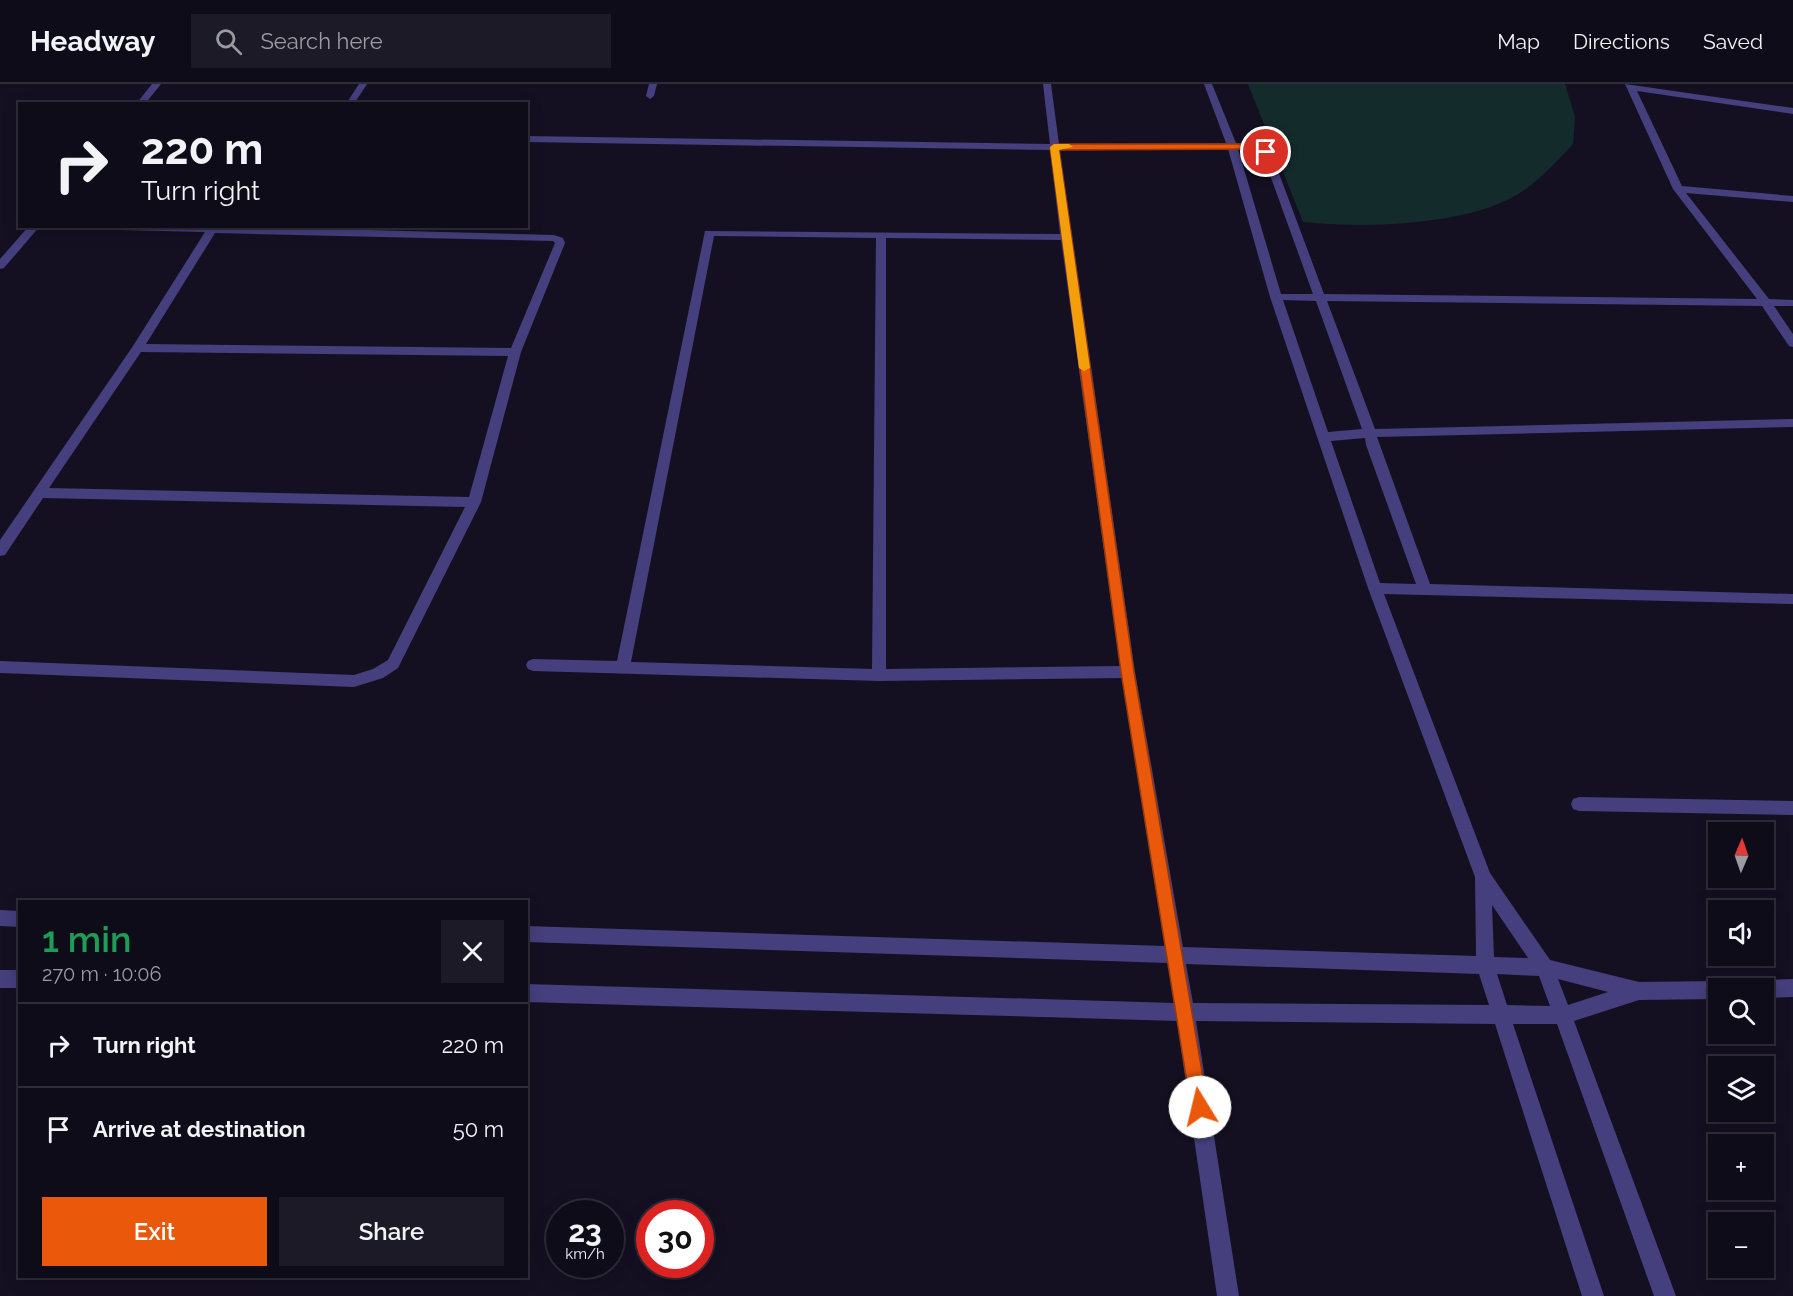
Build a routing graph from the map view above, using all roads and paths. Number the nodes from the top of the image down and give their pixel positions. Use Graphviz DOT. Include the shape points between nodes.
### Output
graph roads {
  1 [pos="157,84"];
  2 [pos="363,84"];
  3 [pos="653,84"];
  4 [pos="1047,84"];
  5 [pos="1208,84"];
  6 [pos="1631,86"];
  7 [pos="650,96"];
  8 [pos="142,102"];
  9 [pos="351,102"];
  10 [pos="1793,111"];
  11 [pos="528,139"];
  12 [pos="1232,146"];
  13 [pos="1054,147"];
  14 [pos="1678,189"];
  15 [pos="1793,199"];
  16 [pos="33,228"];
  17 [pos="168,228"];
  18 [pos="212,229"];
  19 [pos="881,235"];
  20 [pos="1066,237"];
  21 [pos="0,266"];
  22 [pos="1276,297"];
  23 [pos="1320,298"];
  24 [pos="1766,303"];
  25 [pos="1793,303"];
  26 [pos="1793,343"];
  27 [pos="138,348"];
  28 [pos="515,352"];
  29 [pos="1793,423"];
  30 [pos="1370,433"];
  31 [pos="1324,437"];
  32 [pos="41,493"];
  33 [pos="474,502"];
  34 [pos="0,551"];
  35 [pos="1375,588"];
  36 [pos="1425,589"];
  37 [pos="1793,599"];
  38 [pos="533,665"];
  39 [pos="0,667"];
  40 [pos="623,667"];
  41 [pos="1128,672"];
  42 [pos="879,675"];
  43 [pos="1579,804"];
  44 [pos="1793,808"];
  45 [pos="1483,877"];
  46 [pos="0,918"];
  47 [pos="18,919"];
  48 [pos="528,934"];
  49 [pos="1175,954"];
  50 [pos="1485,965"];
  51 [pos="1545,967"];
  52 [pos="0,979"];
  53 [pos="18,979"];
  54 [pos="1793,988"];
  55 [pos="1774,989"];
  56 [pos="1708,990"];
  57 [pos="1639,991"];
  58 [pos="528,993"];
  59 [pos="1185,1012"];
  60 [pos="1501,1013"];
  61 [pos="1564,1015"];
  62 [pos="1228,1296"];
  63 [pos="1593,1296"];
  64 [pos="1665,1296"];
  1 -- 8 [label="street"];
  2 -- 9 [label="street"];
  3 -- 7 [label="street"];
  4 -- 13 [label="street"];
  5 -- 12 [label="street"];
  6 -- 10 [label="street"];
  6 -- 14 [label="street"];
  11 -- 13 [label="street"];
  12 -- 13 [label="street"];
  12 -- 22 [label="street"];
  12 -- 23 [label="street" via="1257,146 1266,152"];
  13 -- 20 [label="street"];
  14 -- 15 [label="street"];
  14 -- 24 [label="street"];
  16 -- 21 [label="street"];
  17 -- 18 [label="street"];
  18 -- 27 [label="street"];
  18 -- 28 [label="street" via="559,240"];
  19 -- 20 [label="street"];
  19 -- 40 [label="street" via="709,233"];
  19 -- 42 [label="street"];
  20 -- 41 [label="street"];
  22 -- 23 [label="street"];
  22 -- 31 [label="street"];
  23 -- 24 [label="street"];
  23 -- 30 [label="street"];
  24 -- 25 [label="street"];
  24 -- 26 [label="street"];
  27 -- 28 [label="street"];
  27 -- 32 [label="street"];
  28 -- 33 [label="street"];
  29 -- 30 [label="street"];
  30 -- 31 [label="street"];
  30 -- 36 [label="street"];
  31 -- 35 [label="street"];
  32 -- 33 [label="street"];
  32 -- 34 [label="street"];
  33 -- 39 [label="street" via="393,664 378,674 354,681"];
  35 -- 36 [label="street"];
  35 -- 45 [label="street"];
  36 -- 37 [label="street"];
  38 -- 40 [label="street"];
  40 -- 42 [label="street"];
  41 -- 42 [label="street"];
  41 -- 49 [label="street"];
  43 -- 44 [label="street"];
  45 -- 50 [label="street"];
  45 -- 51 [label="street"];
  46 -- 47 [label="street"];
  48 -- 49 [label="street"];
  49 -- 50 [label="street"];
  49 -- 59 [label="street"];
  50 -- 51 [label="street"];
  50 -- 60 [label="street"];
  51 -- 57 [label="street"];
  51 -- 61 [label="street"];
  52 -- 53 [label="street"];
  54 -- 55 [label="street"];
  56 -- 57 [label="street"];
  57 -- 61 [label="street"];
  58 -- 59 [label="street"];
  59 -- 60 [label="street"];
  59 -- 62 [label="street"];
  60 -- 61 [label="street"];
  60 -- 63 [label="street"];
  61 -- 64 [label="street"];
}
